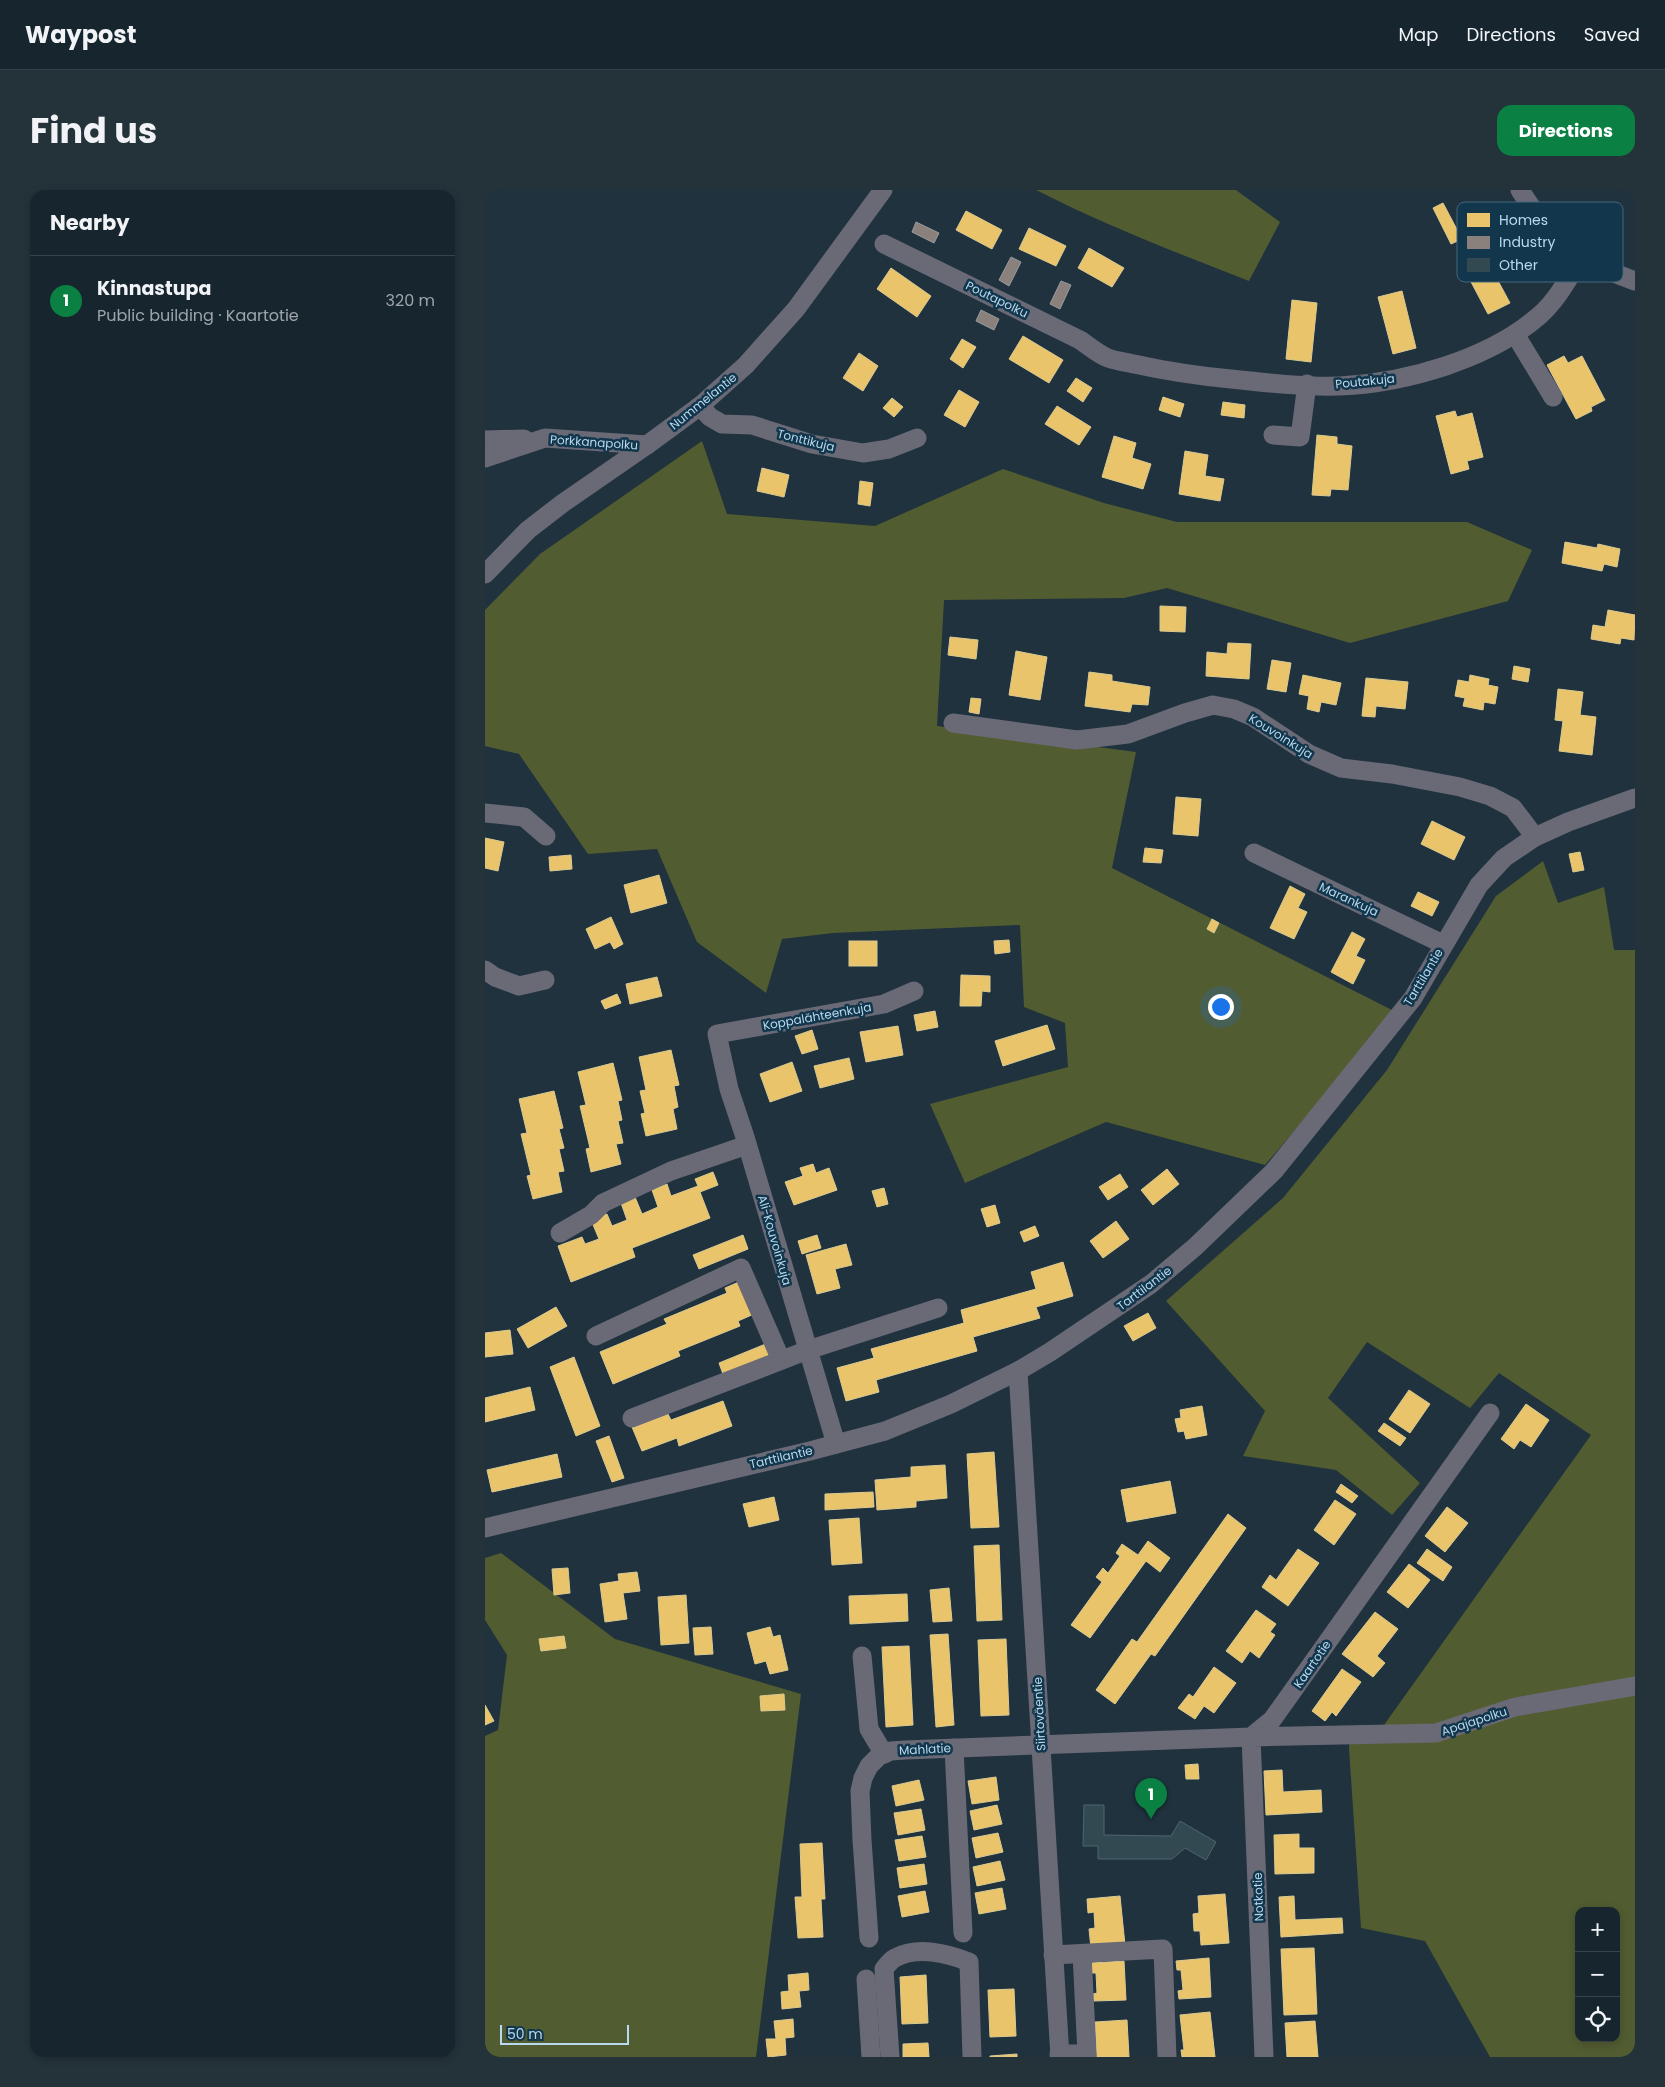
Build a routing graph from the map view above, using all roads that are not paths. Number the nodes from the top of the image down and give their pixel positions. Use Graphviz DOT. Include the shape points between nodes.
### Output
graph roads {
  1 [pos="883,190"];
  2 [pos="1520,190"];
  3 [pos="1528,202"];
  4 [pos="884,244"];
  5 [pos="1623,277"];
  6 [pos="1566,282"];
  7 [pos="1635,282"];
  8 [pos="1515,334"];
  9 [pos="1109,358"];
  10 [pos="1307,384"];
  11 [pos="1553,398"];
  12 [pos="700,406"];
  13 [pos="1273,434"];
  14 [pos="545,438"];
  15 [pos="917,438"];
  16 [pos="485,440"];
  17 [pos="647,445"];
  18 [pos="485,458"];
  19 [pos="485,574"];
  20 [pos="953,723"];
  21 [pos="1635,798"];
  22 [pos="485,813"];
  23 [pos="546,836"];
  24 [pos="1535,837"];
  25 [pos="1254,854"];
  26 [pos="1443,944"];
  27 [pos="485,970"];
  28 [pos="545,980"];
  29 [pos="914,991"];
  30 [pos="717,1034"];
  31 [pos="747,1146"];
  32 [pos="559,1234"];
  33 [pos="938,1308"];
  34 [pos="596,1336"];
  35 [pos="807,1350"];
  36 [pos="781,1360"];
  37 [pos="1018,1371"];
  38 [pos="1490,1413"];
  39 [pos="632,1418"];
  40 [pos="836,1444"];
  41 [pos="485,1528"];
  42 [pos="862,1656"];
  43 [pos="1635,1686"];
  44 [pos="1251,1737"];
  45 [pos="1040,1744"];
  46 [pos="954,1748"];
  47 [pos="884,1754"];
  48 [pos="963,1933"];
  49 [pos="869,1938"];
  50 [pos="1083,1954"];
  51 [pos="1053,1955"];
  52 [pos="866,1979"];
  53 [pos="1060,2056"];
  54 [pos="871,2057"];
  55 [pos="890,2057"];
  56 [pos="972,2057"];
  57 [pos="1167,2057"];
  58 [pos="1264,2057"];
  1 -- 12 [label="street, Nummelantie" via="796,309 746,365"];
  2 -- 3 [label="street"];
  4 -- 9 [label="street, Poutapolku" via="1080,340"];
  5 -- 7 [label="street"];
  6 -- 8 [label="street, Poutakuja" via="1552,303"];
  8 -- 10 [label="street, Poutakuja" via="1483,351 1417,374 1339,386"];
  8 -- 11 [label="street"];
  9 -- 10 [label="street, Poutakuja" via="1204,376"];
  10 -- 13 [label="street" via="1300,437"];
  12 -- 15 [label="street, Tonttikuja" via="721,424 752,425 812,444 863,453"];
  12 -- 17 [label="street, Nummelantie"];
  14 -- 16 [label="street"];
  14 -- 17 [label="street, Porkkanapolku"];
  14 -- 18 [label="street, Porkkanapolku"];
  17 -- 19 [label="street, Nummelantie" via="528,530"];
  20 -- 24 [label="street, Kouvoinkuja" via="1077,740 1128,734 1213,706 1234,708 1309,754 1341,768 1392,774 1490,796 1513,808"];
  21 -- 24 [label="street, Tarttilantie"];
  22 -- 23 [label="street" via="524,817"];
  24 -- 26 [label="street, Tarttilantie" via="1504,858 1479,885"];
  25 -- 26 [label="street, Marankuja"];
  26 -- 37 [label="street, Tarttilantie" via="1413,998 1274,1171 1195,1247 1151,1284"];
  27 -- 28 [label="street" via="495,978 519,986"];
  29 -- 30 [label="street, Koppalähteenkuja" via="883,1004"];
  30 -- 31 [label="street, Ali-Kouvoinkuja" via="729,1089"];
  31 -- 32 [label="street" via="671,1171 603,1203 591,1215"];
  31 -- 35 [label="street, Ali-Kouvoinkuja"];
  33 -- 35 [label="street"];
  34 -- 36 [label="street" via="741,1268"];
  35 -- 36 [label="street"];
  35 -- 40 [label="street, Ali-Kouvoinkuja"];
  36 -- 39 [label="street"];
  37 -- 40 [label="street, Tarttilantie" via="951,1404 885,1431"];
  37 -- 45 [label="street, Siirtoväentie"];
  38 -- 44 [label="street, Kaartotie" via="1272,1720"];
  40 -- 41 [label="street, Tarttilantie"];
  42 -- 47 [label="street" via="869,1728"];
  43 -- 44 [label="street, Apajapolku" via="1515,1707 1436,1733"];
  44 -- 45 [label="street"];
  44 -- 58 [label="street, Notkotie"];
  45 -- 46 [label="street, Mahlatie"];
  45 -- 51 [label="street, Siirtoväentie"];
  46 -- 47 [label="street, Mahlatie" via="898,1750"];
  46 -- 48 [label="street"];
  47 -- 49 [label="street, Mahlatie" via="869,1766 860,1791"];
  50 -- 51 [label="street"];
  50 -- 53 [label="street" via="1087,2054"];
  50 -- 57 [label="street" via="1163,1949"];
  51 -- 53 [label="street, Siirtoväentie"];
  52 -- 54 [label="street"];
  55 -- 56 [label="street" via="884,1969 893,1958 924,1952 950,1955 969,1962"];
}
